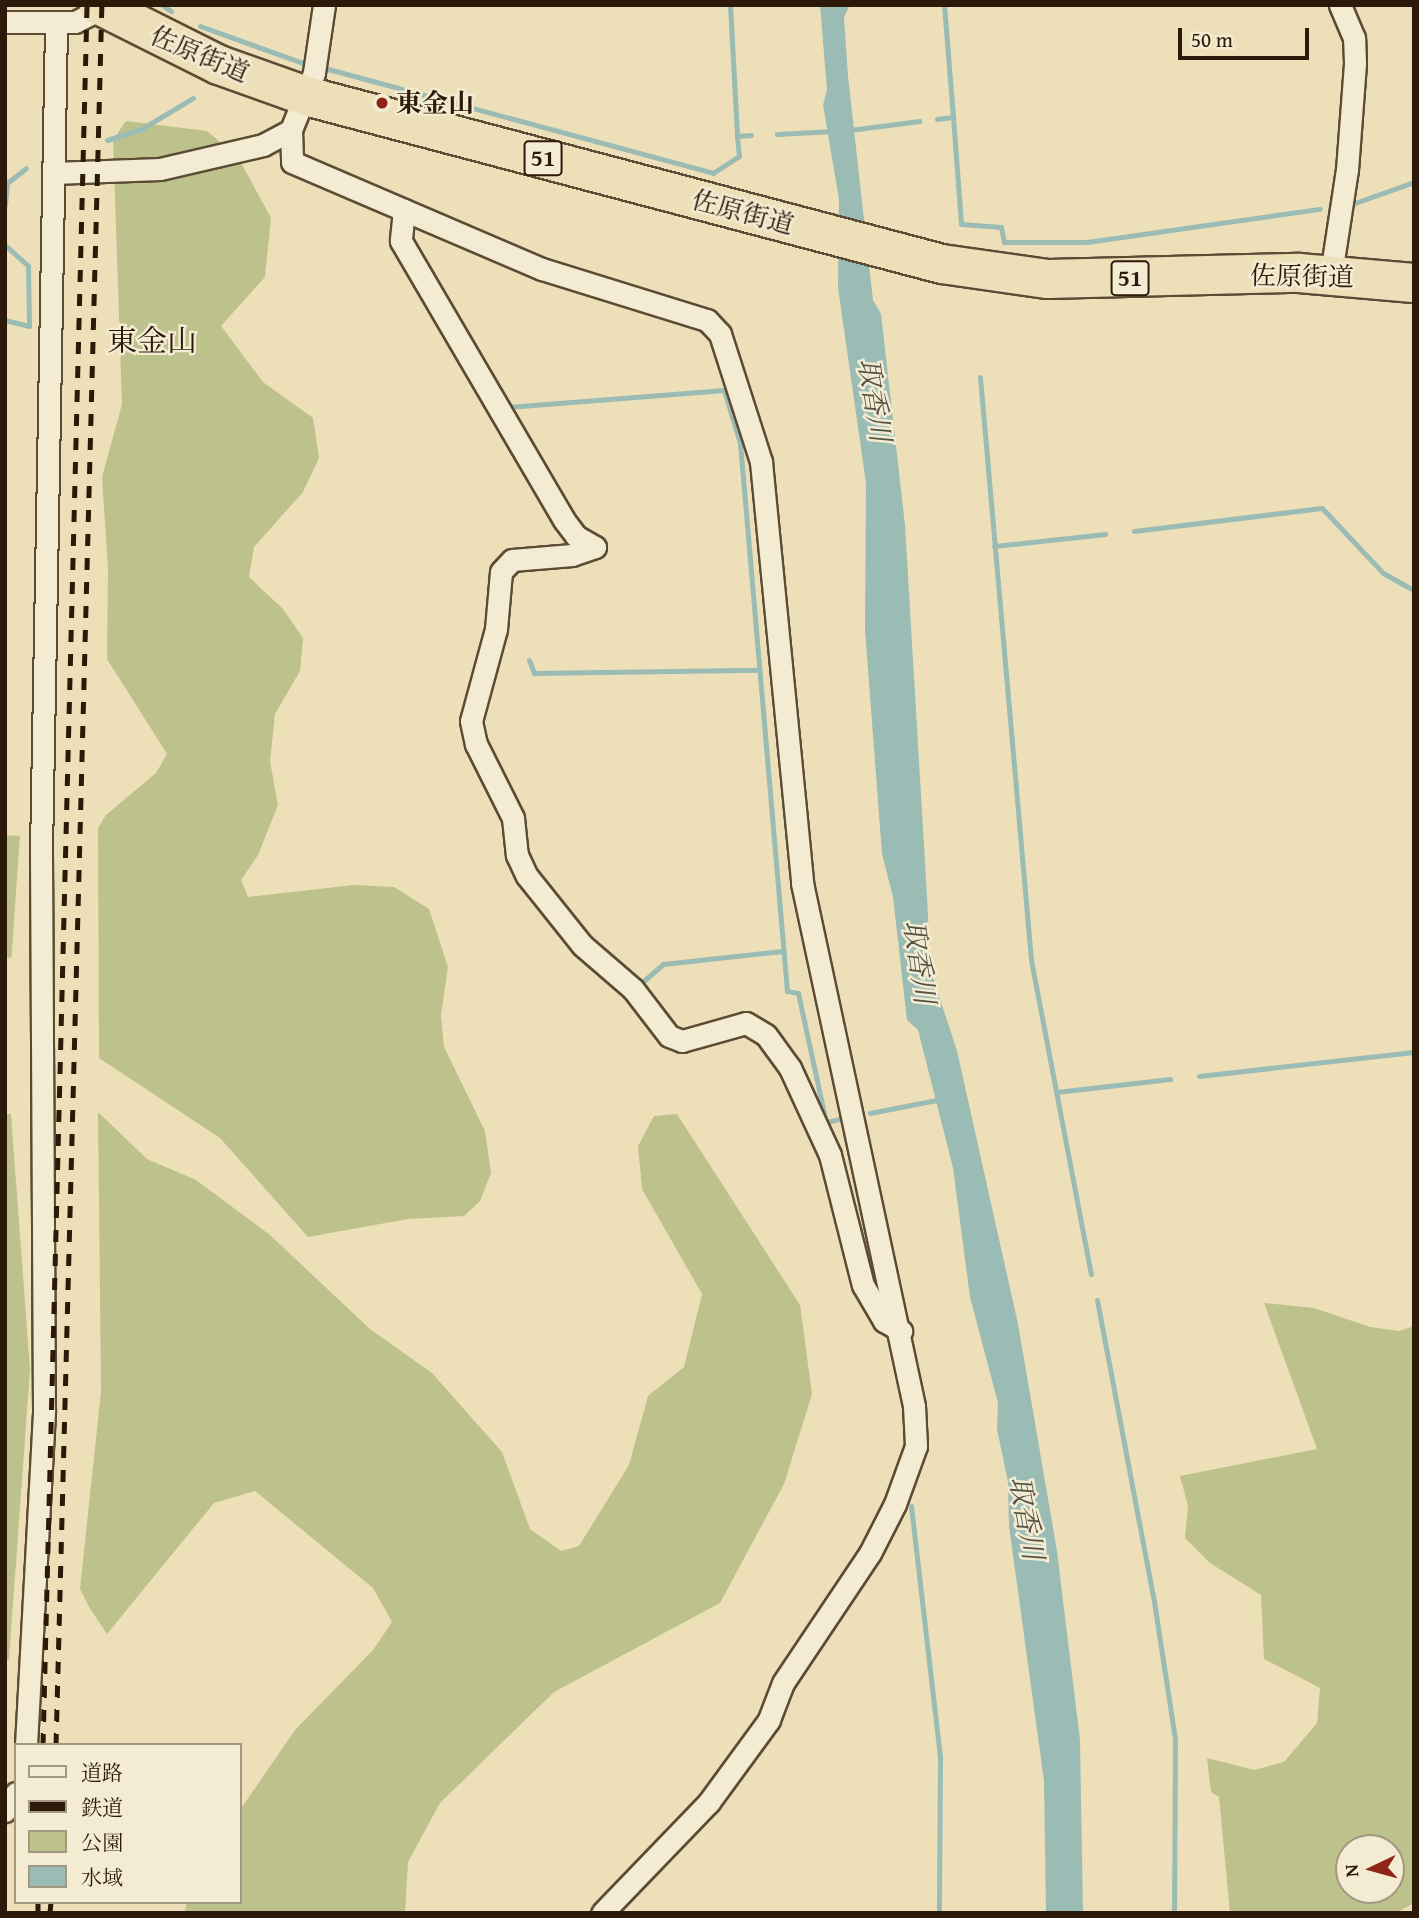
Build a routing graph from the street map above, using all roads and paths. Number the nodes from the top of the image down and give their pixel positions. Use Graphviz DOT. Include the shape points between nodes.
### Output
graph roads {
  1 [pos="324,5"];
  2 [pos="1340,5"];
  3 [pos="101,7"];
  4 [pos="5,22"];
  5 [pos="55,23"];
  6 [pos="306,96"];
  7 [pos="291,130"];
  8 [pos="53,173"];
  9 [pos="404,210"];
  10 [pos="1331,274"];
  11 [pos="1414,283"];
  12 [pos="901,1331"];
  13 [pos="26,1743"];
  14 [pos="602,1913"];
  1 -- 6 [label="street"];
  2 -- 10 [label="street" via="1354,38 1355,63 1347,170"];
  3 -- 5 [label="street" via="75,22"];
  3 -- 6 [label="highway, 佐原街道 / 51" via="219,65"];
  4 -- 5 [label="street"];
  5 -- 8 [label="street"];
  6 -- 7 [label="street"];
  6 -- 10 [label="highway, 佐原街道 / 51" via="931,261 1048,279"];
  7 -- 8 [label="street" via="263,145 160,169"];
  7 -- 9 [label="street" via="292,162"];
  8 -- 13 [label="street" via="41,866 44,1409"];
  9 -- 12 [label="street" via="542,269 707,320 720,334 761,462 802,883"];
  9 -- 12 [label="street" via="401,241 564,520 576,536 595,547 572,555 512,560 501,572 496,629 471,721 476,744 513,818 517,855 527,876 582,945 633,989 669,1036 682,1041 746,1023 766,1035 790,1068 830,1155 863,1285 884,1321"];
  10 -- 11 [label="highway, 佐原街道 / 51"];
  12 -- 14 [label="street" via="916,1446 889,1516 783,1684 769,1720 746,1756 700,1812"];
}
